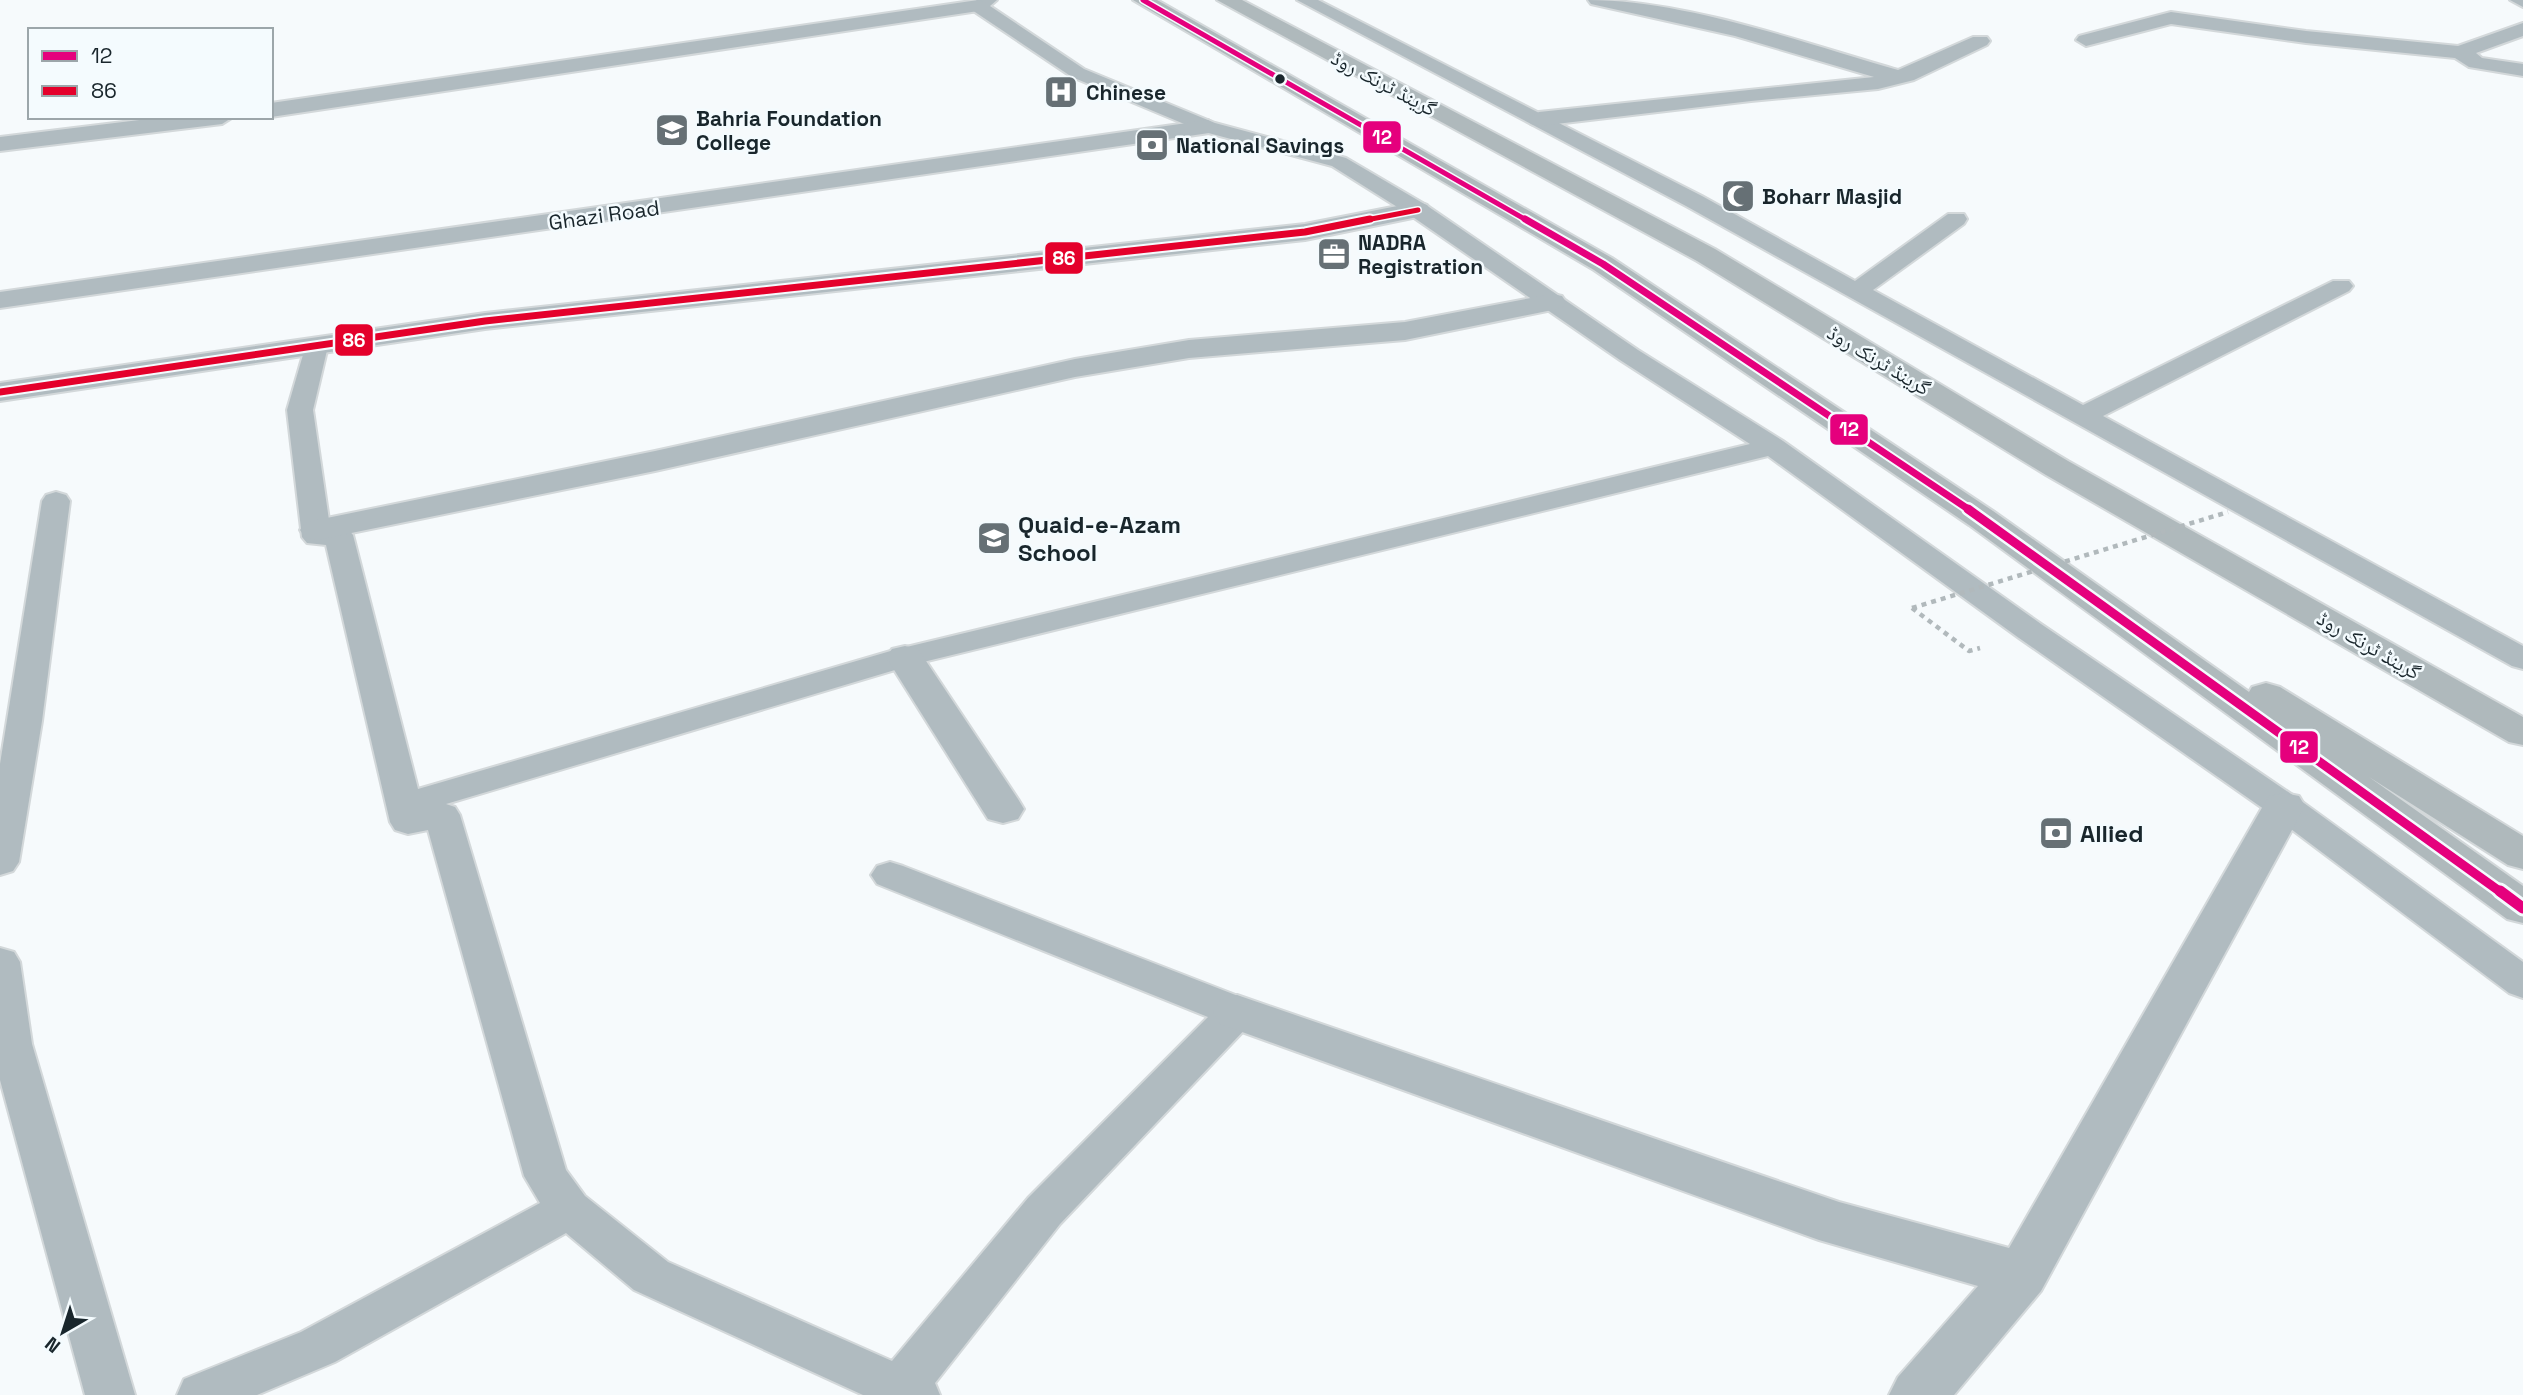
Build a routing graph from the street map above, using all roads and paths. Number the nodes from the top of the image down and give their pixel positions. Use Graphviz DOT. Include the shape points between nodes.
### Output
graph roads {
  1 [pos="1143,0"];
  2 [pos="1227,0"];
  3 [pos="1305,0"];
  4 [pos="1598,0"];
  5 [pos="983,3"];
  6 [pos="2523,29"];
  7 [pos="2086,40"];
  8 [pos="1980,41"];
  9 [pos="2460,52"];
  10 [pos="2523,70"];
  11 [pos="1900,77"];
  12 [pos="273,110"];
  13 [pos="206,119"];
  14 [pos="1539,119"];
  15 [pos="1208,127"];
  16 [pos="0,144"];
  17 [pos="1418,210"];
  18 [pos="1956,219"];
  19 [pos="2341,286"];
  20 [pos="1856,291"];
  21 [pos="0,300"];
  22 [pos="1552,302"];
  23 [pos="317,345"];
  24 [pos="0,392"];
  25 [pos="2082,416"];
  26 [pos="1773,447"];
  27 [pos="2057,468"];
  28 [pos="56,501"];
  29 [pos="2228,512"];
  30 [pos="1980,518"];
  31 [pos="317,530"];
  32 [pos="1969,651"];
  33 [pos="905,657"];
  34 [pos="2523,659"];
  35 [pos="2523,733"];
  36 [pos="2523,757"];
  37 [pos="404,805"];
  38 [pos="2284,806"];
  39 [pos="1003,808"];
  40 [pos="2523,855"];
  41 [pos="0,862"];
  42 [pos="890,875"];
  43 [pos="2523,908"];
  44 [pos="0,962"];
  45 [pos="2523,983"];
  46 [pos="1237,1012"];
  47 [pos="4,1028"];
  48 [pos="569,1209"];
  49 [pos="2022,1275"];
  50 [pos="903,1393"];
  51 [pos="110,1395"];
  52 [pos="202,1395"];
  53 [pos="1918,1395"];
  1 -- 30 [label="highway, گرینڈ ٹرنک روڈ" via="1603,264"];
  2 -- 27 [label="highway, گرینڈ ٹرنک روڈ" via="1706,255"];
  3 -- 14 [label="lane"];
  4 -- 11 [label="street" via="1739,31"];
  5 -- 12 [label="street"];
  5 -- 15 [label="lane" via="1078,73"];
  6 -- 9 [label="street"];
  7 -- 9 [label="street" via="2171,18"];
  8 -- 11 [label="street"];
  9 -- 10 [label="street" via="2476,63"];
  11 -- 14 [label="street" via="1856,86"];
  13 -- 16 [label="street"];
  14 -- 20 [label="lane"];
  15 -- 17 [label="lane" via="1339,162"];
  15 -- 21 [label="street, Ghazi Road"];
  17 -- 22 [label="lane"];
  17 -- 23 [label="street" via="1305,232 485,321"];
  18 -- 20 [label="lane"];
  19 -- 25 [label="lane"];
  20 -- 25 [label="lane"];
  22 -- 26 [label="lane"];
  22 -- 31 [label="street" via="1405,331 1189,349 1075,368"];
  23 -- 24 [label="street"];
  23 -- 31 [label="lane" via="300,410"];
  25 -- 34 [label="lane"];
  26 -- 33 [label="lane"];
  26 -- 38 [label="lane"];
  27 -- 35 [label="highway, گرینڈ ٹرنک روڈ"];
  27 -- 36 [label="highway"];
  28 -- 41 [label="lane"];
  29 -- 32 [label="path, bridge" via="1912,608"];
  30 -- 40 [label="highway"];
  30 -- 43 [label="highway, گرینڈ ٹرنک روڈ"];
  31 -- 37 [label="lane" via="317,537 338,535"];
  33 -- 37 [label="lane"];
  33 -- 39 [label="street"];
  37 -- 48 [label="lane" via="408,822 442,815 546,1176"];
  38 -- 45 [label="lane"];
  38 -- 49 [label="street"];
  42 -- 46 [label="lane"];
  44 -- 47 [label="lane"];
  46 -- 49 [label="street" via="1838,1224"];
  46 -- 50 [label="lane" via="1044,1211"];
  47 -- 51 [label="lane"];
  48 -- 50 [label="lane" via="652,1276"];
  48 -- 52 [label="lane" via="318,1347"];
  49 -- 53 [label="street"];
}
